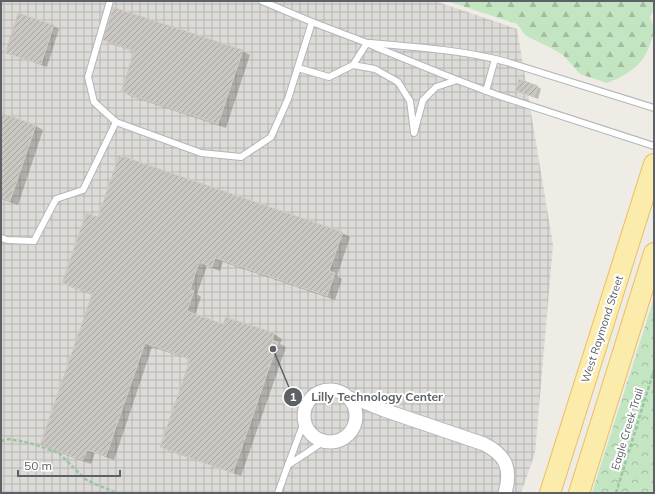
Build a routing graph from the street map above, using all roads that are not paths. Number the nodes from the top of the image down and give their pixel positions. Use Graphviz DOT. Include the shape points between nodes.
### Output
graph roads {
  1 [pos="110,1"];
  2 [pos="262,1"];
  3 [pos="312,22"];
  4 [pos="367,43"];
  5 [pos="496,59"];
  6 [pos="353,65"];
  7 [pos="298,68"];
  8 [pos="457,80"];
  9 [pos="486,90"];
  10 [pos="654,108"];
  11 [pos="116,122"];
  12 [pos="654,146"];
  13 [pos="654,164"];
  14 [pos="1,238"];
  15 [pos="654,253"];
  16 [pos="349,398"];
  17 [pos="384,410"];
  18 [pos="356,417"];
  19 [pos="304,422"];
  20 [pos="324,441"];
  21 [pos="288,465"];
  22 [pos="278,493"];
  23 [pos="505,493"];
  24 [pos="550,493"];
  25 [pos="578,493"];
  1 -- 11 [label="lane" via="88,77 94,102"];
  2 -- 3 [label="lane"];
  3 -- 4 [label="lane"];
  3 -- 7 [label="lane"];
  4 -- 5 [label="lane" via="427,48"];
  4 -- 6 [label="lane"];
  4 -- 8 [label="lane"];
  5 -- 9 [label="lane"];
  5 -- 10 [label="lane"];
  6 -- 7 [label="lane" via="329,77"];
  6 -- 8 [label="lane" via="375,69 398,82 410,101 414,133 424,100 436,87"];
  7 -- 11 [label="lane" via="288,100 271,137 241,157 201,153"];
  8 -- 9 [label="lane"];
  9 -- 12 [label="lane"];
  11 -- 14 [label="lane" via="83,190 56,199 34,241"];
  13 -- 24 [label="main road, West Raymond Street"];
  15 -- 25 [label="main road"];
  16 -- 17 [label="street"];
  16 -- 18 [label="street"];
  16 -- 19 [label="street" via="334,390 318,393 306,405"];
  17 -- 18 [label="street"];
  17 -- 23 [label="street" via="493,448 507,466 508,482"];
  18 -- 20 [label="street" via="352,430 347,435 340,440"];
  19 -- 20 [label="street" via="312,434"];
  19 -- 21 [label="lane"];
  20 -- 21 [label="lane"];
  21 -- 22 [label="lane"];
}
